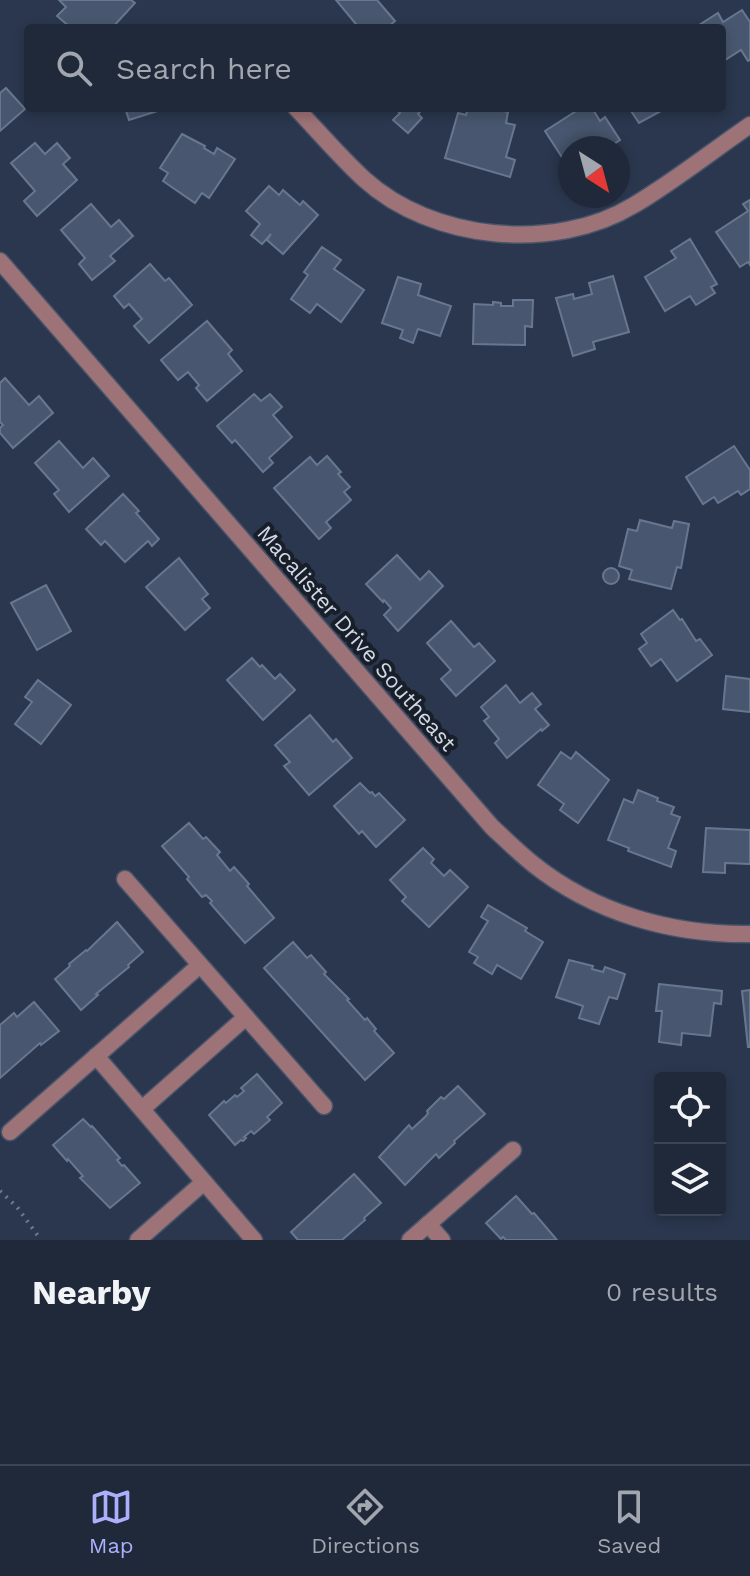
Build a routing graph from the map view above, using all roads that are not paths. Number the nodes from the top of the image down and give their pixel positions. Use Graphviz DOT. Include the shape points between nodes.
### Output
graph roads {
  1 [pos="300,112"];
  2 [pos="750,125"];
  3 [pos="0,261"];
  4 [pos="125,879"];
  5 [pos="750,934"];
  6 [pos="200,965"];
  7 [pos="246,1017"];
  8 [pos="96,1056"];
  9 [pos="324,1106"];
  10 [pos="142,1109"];
  11 [pos="10,1132"];
  12 [pos="513,1150"];
  13 [pos="204,1182"];
  14 [pos="428,1224"];
  15 [pos="138,1240"];
  16 [pos="254,1240"];
  17 [pos="410,1240"];
  18 [pos="442,1240"];
  1 -- 2 [label="street" via="364,180 416,212 449,225 525,235 586,225 633,206"];
  3 -- 5 [label="street, Macalister Drive Southeast" via="481,815 533,864 603,906 642,921"];
  4 -- 6 [label="street"];
  6 -- 7 [label="street"];
  6 -- 8 [label="street"];
  7 -- 9 [label="street"];
  7 -- 10 [label="street"];
  8 -- 10 [label="street"];
  8 -- 11 [label="street"];
  10 -- 13 [label="street"];
  12 -- 14 [label="street"];
  13 -- 15 [label="street"];
  13 -- 16 [label="street"];
  14 -- 17 [label="street"];
  14 -- 18 [label="street"];
}
